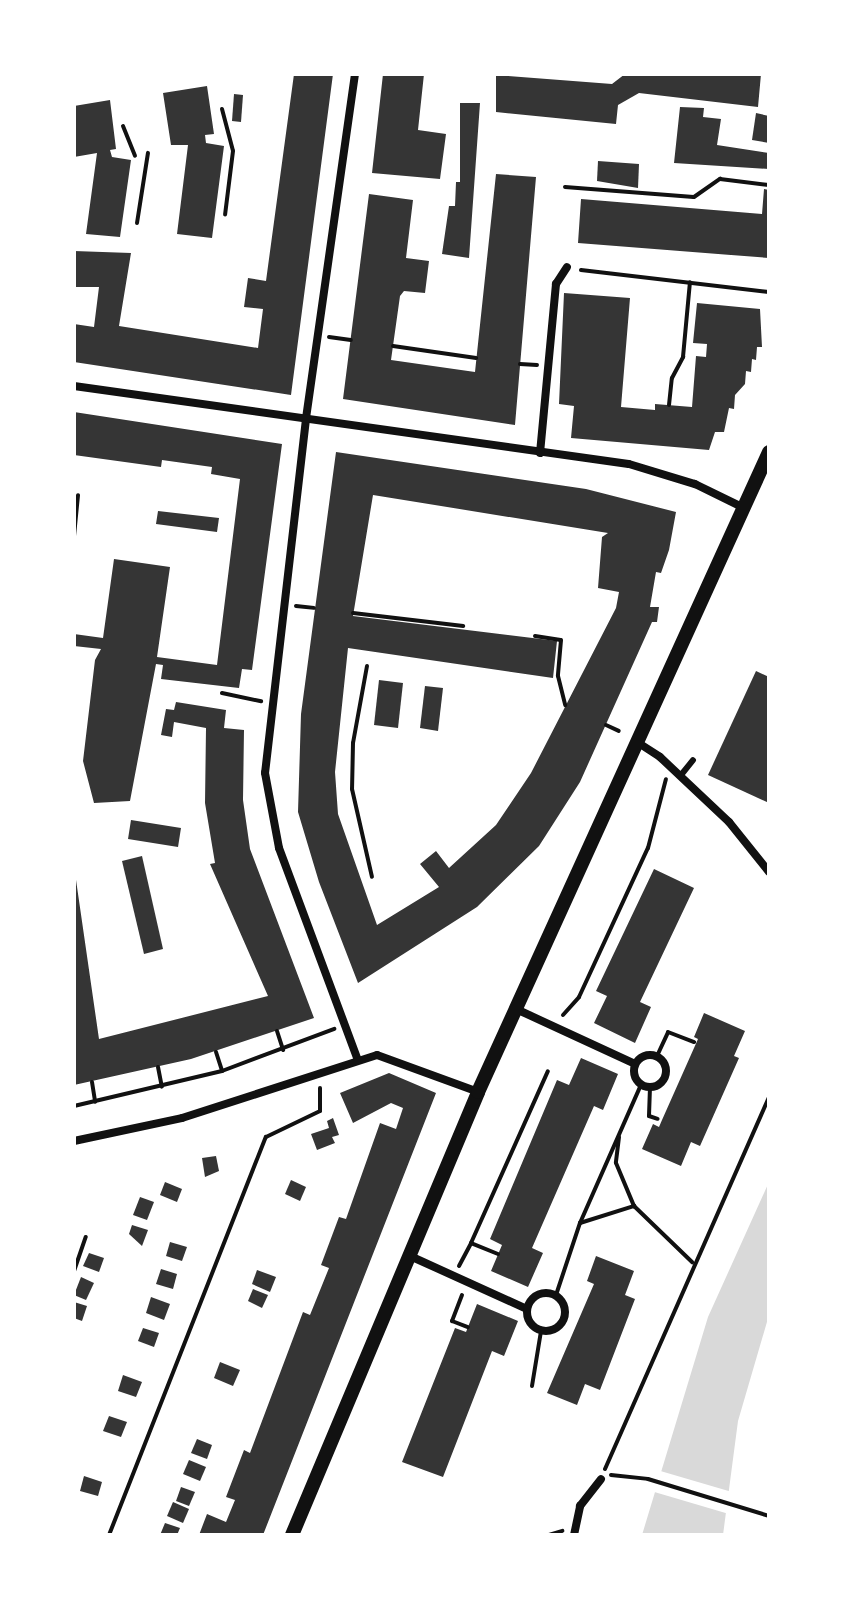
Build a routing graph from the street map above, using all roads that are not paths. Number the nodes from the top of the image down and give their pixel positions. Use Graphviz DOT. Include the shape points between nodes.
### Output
graph roads {
  1 [pos="355,74"];
  2 [pos="567,267"];
  3 [pos="74,386"];
  4 [pos="306,419"];
  5 [pos="769,452"];
  6 [pos="540,453"];
  7 [pos="744,508"];
  8 [pos="637,742"];
  9 [pos="693,760"];
  10 [pos="681,775"];
  11 [pos="769,872"];
  12 [pos="515,1008"];
  13 [pos="358,1060"];
  14 [pos="635,1064"];
  15 [pos="478,1092"];
  16 [pos="74,1141"];
  17 [pos="410,1256"];
  18 [pos="527,1309"];
  19 [pos="601,1479"];
  20 [pos="292,1535"];
  21 [pos="574,1535"];
  1 -- 4 [label="street"];
  2 -- 6 [label="street" via="556,284"];
  3 -- 4 [label="street"];
  4 -- 6 [label="street"];
  4 -- 13 [label="street" via="265,773 271,817"];
  5 -- 7 [label="street"];
  6 -- 7 [label="street" via="629,464 695,484"];
  7 -- 8 [label="street"];
  8 -- 10 [label="street"];
  8 -- 12 [label="street"];
  9 -- 10 [label="lane"];
  10 -- 11 [label="street"];
  12 -- 14 [label="street"];
  12 -- 15 [label="street"];
  13 -- 15 [label="street" via="392,1056"];
  13 -- 16 [label="street" via="182,1118"];
  14 -- 14 [label="street" via="645,1055 657,1056 666,1073 660,1084 646,1086 634,1075"];
  15 -- 17 [label="street"];
  17 -- 18 [label="street"];
  17 -- 20 [label="street"];
  18 -- 18 [label="street" via="536,1296 556,1295 565,1308 564,1322 554,1331 541,1331 532,1326"];
  19 -- 21 [label="street" via="580,1506"];
}
